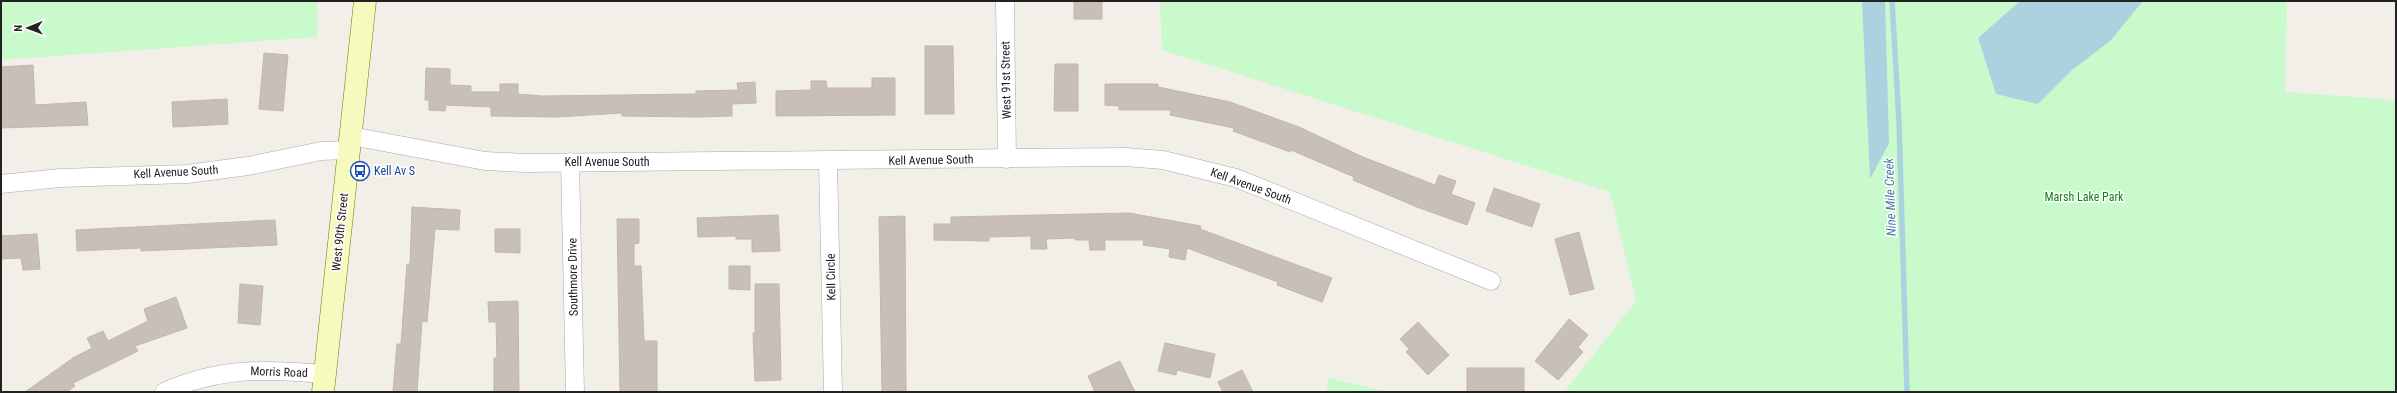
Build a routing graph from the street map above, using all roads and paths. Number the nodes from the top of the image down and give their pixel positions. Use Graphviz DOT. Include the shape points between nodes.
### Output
graph roads {
  1 [pos="365,1"];
  2 [pos="1005,1"];
  3 [pos="350,143"];
  4 [pos="1007,159"];
  5 [pos="828,161"];
  6 [pos="570,162"];
  7 [pos="1,184"];
  8 [pos="1491,281"];
  9 [pos="324,383"];
  10 [pos="164,392"];
  11 [pos="575,392"];
  12 [pos="833,392"];
  1 -- 3 [label="street, West 90th Street"];
  2 -- 4 [label="street, West 91st Street"];
  3 -- 6 [label="street, Kell Avenue South" via="485,161"];
  3 -- 7 [label="street, Kell Avenue South" via="248,166 187,174 60,178"];
  3 -- 9 [label="street, West 90th Street"];
  4 -- 5 [label="street, Kell Avenue South"];
  4 -- 8 [label="street, Kell Avenue South" via="1125,157 1163,160 1200,167 1236,178"];
  5 -- 6 [label="street, Kell Avenue South"];
  5 -- 12 [label="street, Kell Circle"];
  6 -- 11 [label="street, Southmore Drive"];
  9 -- 10 [label="street, Morris Road" via="254,370 214,375"];
}
